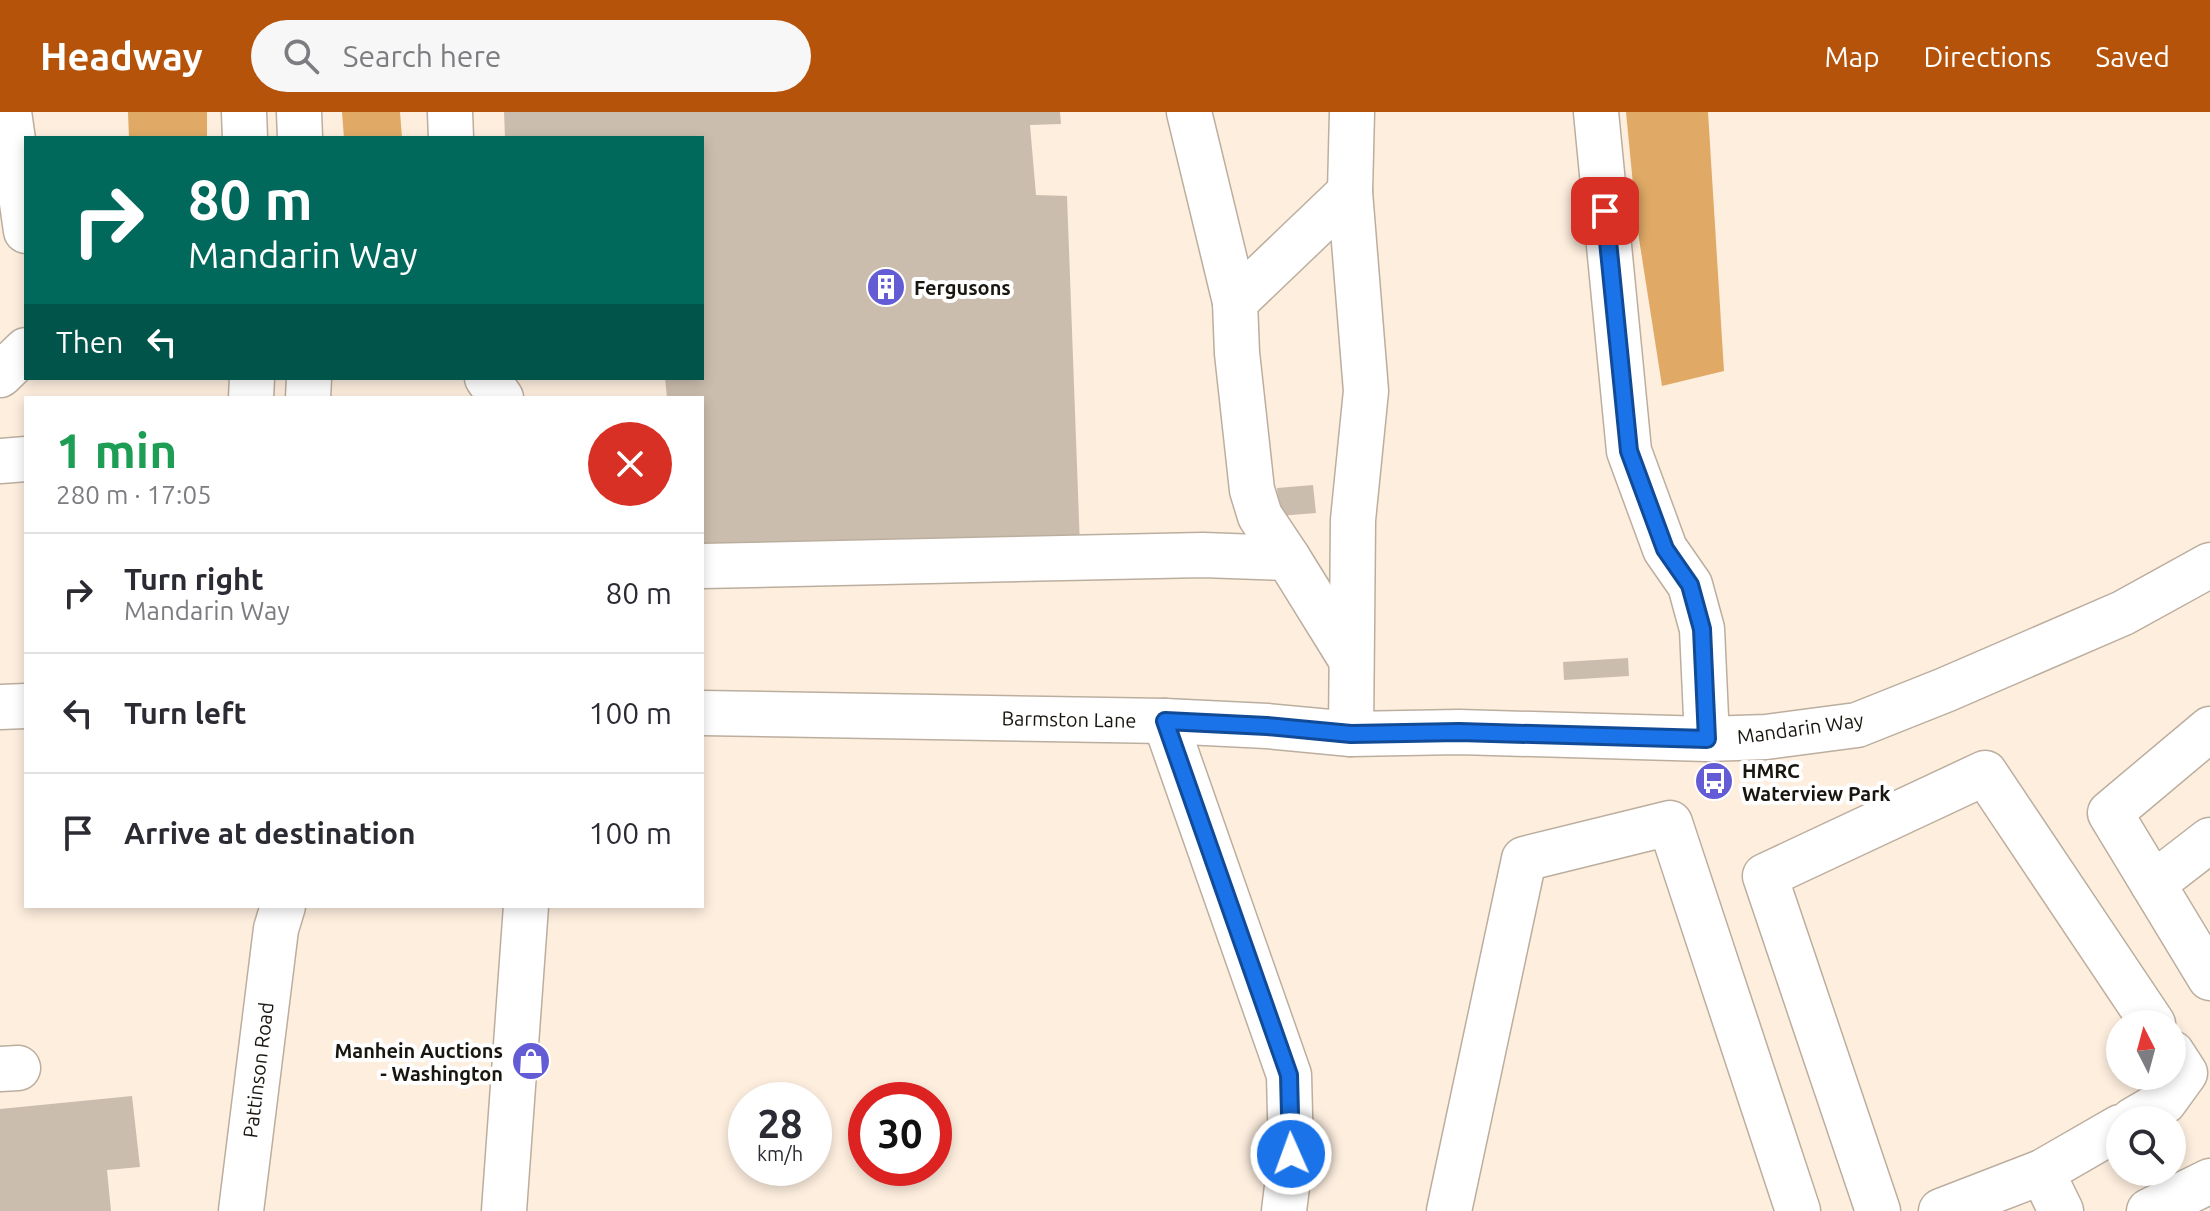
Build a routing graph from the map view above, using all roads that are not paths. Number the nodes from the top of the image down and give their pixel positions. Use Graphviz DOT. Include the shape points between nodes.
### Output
graph roads {
  1 [pos="9,112"];
  2 [pos="244,112"];
  3 [pos="299,112"];
  4 [pos="450,112"];
  5 [pos="1189,112"];
  6 [pos="1352,112"];
  7 [pos="1596,112"];
  8 [pos="245,136"];
  9 [pos="300,136"];
  10 [pos="451,136"];
  11 [pos="1350,192"];
  12 [pos="24,217"];
  13 [pos="1235,302"];
  14 [pos="24,352"];
  15 [pos="0,375"];
  16 [pos="24,459"];
  17 [pos="0,461"];
  18 [pos="1288,558"];
  19 [pos="2210,565"];
  20 [pos="704,566"];
  21 [pos="1350,658"];
  22 [pos="24,706"];
  23 [pos="0,707"];
  24 [pos="704,713"];
  25 [pos="1165,721"];
  26 [pos="2210,729"];
  27 [pos="1351,734"];
  28 [pos="1707,739"];
  29 [pos="2210,840"];
  30 [pos="2153,884"];
  31 [pos="526,908"];
  32 [pos="276,914"];
  33 [pos="2207,968"];
  34 [pos="2144,1010"];
  35 [pos="2173,1090"];
  36 [pos="2157,1106"];
  37 [pos="2106,1135"];
  38 [pos="2042,1172"];
  39 [pos="2210,1181"];
  40 [pos="241,1211"];
  41 [pos="504,1211"];
  42 [pos="1284,1211"];
  43 [pos="1449,1211"];
  44 [pos="1798,1211"];
  45 [pos="1878,1211"];
  46 [pos="1941,1211"];
  47 [pos="2061,1211"];
  48 [pos="2149,1211"];
  1 -- 12 [label="street"];
  2 -- 8 [label="street"];
  3 -- 9 [label="street"];
  4 -- 10 [label="street"];
  5 -- 13 [label="street"];
  6 -- 11 [label="street"];
  7 -- 28 [label="street" via="1629,451 1665,549 1690,585 1702,629"];
  11 -- 13 [label="street"];
  11 -- 21 [label="street" via="1366,391 1353,520"];
  13 -- 18 [label="street" via="1252,490 1260,516"];
  14 -- 15 [label="street"];
  16 -- 17 [label="street"];
  18 -- 20 [label="street" via="1203,555"];
  18 -- 21 [label="street"];
  19 -- 28 [label="street, Mandarin Way" via="2123,613 1857,725"];
  21 -- 27 [label="street"];
  22 -- 23 [label="street"];
  24 -- 25 [label="street, Barmston Lane"];
  25 -- 27 [label="street, Mandarin Way"];
  25 -- 42 [label="street, Barmston Lane" via="1289,1075 1291,1154"];
  26 -- 30 [label="street" via="2110,813"];
  27 -- 28 [label="street, Mandarin Way"];
  29 -- 30 [label="street"];
  30 -- 33 [label="street"];
  31 -- 41 [label="street"];
  32 -- 40 [label="street, Pattinson Road"];
  34 -- 45 [label="street" via="1985,773 1765,876"];
  35 -- 36 [label="street"];
  37 -- 38 [label="street"];
  38 -- 46 [label="street"];
  38 -- 47 [label="street"];
  39 -- 48 [label="street"];
  43 -- 44 [label="street" via="1524,859 1670,823"];
}
